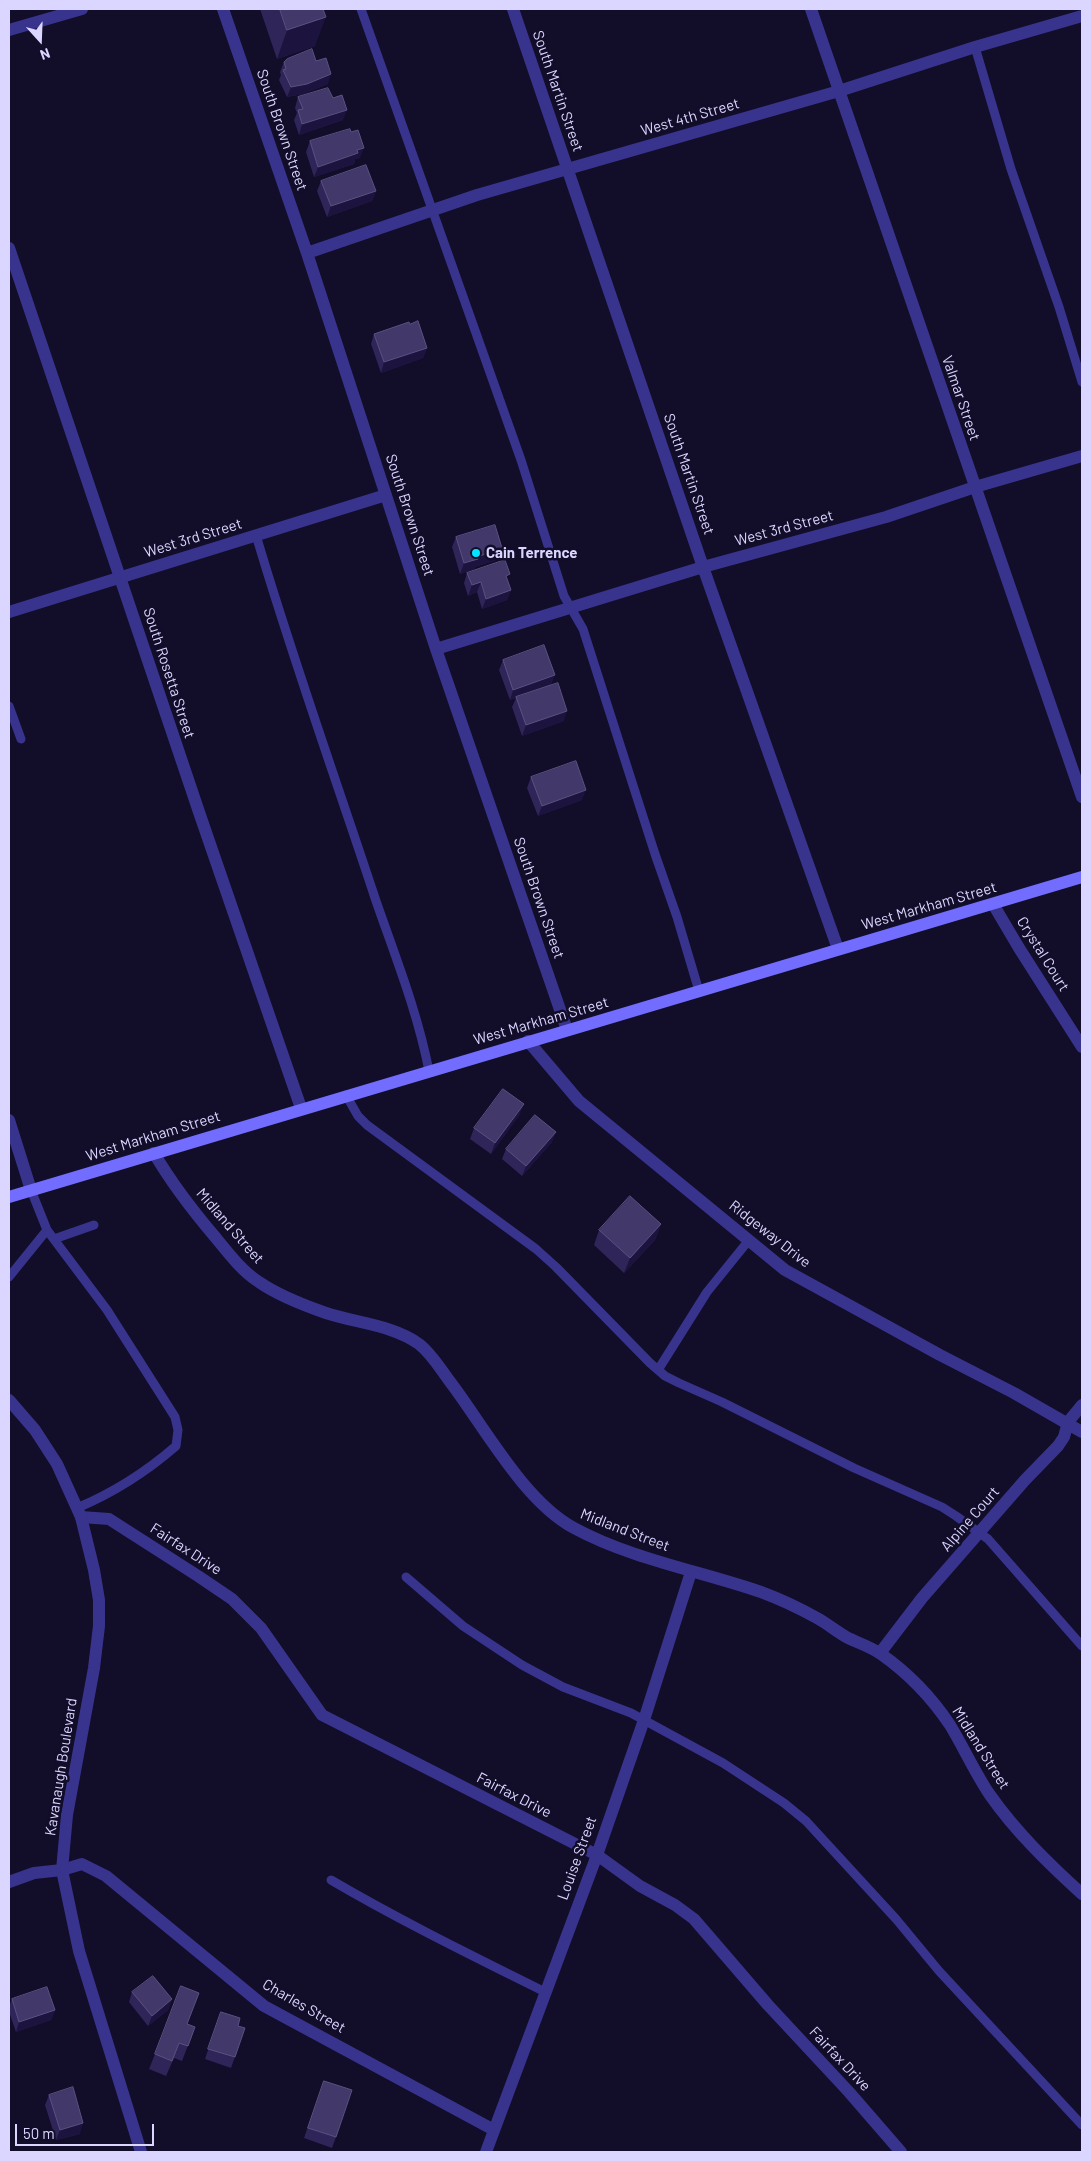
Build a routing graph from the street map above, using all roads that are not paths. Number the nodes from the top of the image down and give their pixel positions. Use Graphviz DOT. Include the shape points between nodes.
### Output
graph roads {
  1 [pos="82,9"];
  2 [pos="223,9"];
  3 [pos="361,9"];
  4 [pos="513,9"];
  5 [pos="811,9"];
  6 [pos="1082,16"];
  7 [pos="9,30"];
  8 [pos="975,47"];
  9 [pos="839,91"];
  10 [pos="568,168"];
  11 [pos="434,210"];
  12 [pos="9,248"];
  13 [pos="307,253"];
  14 [pos="1082,382"];
  15 [pos="1082,456"];
  16 [pos="975,487"];
  17 [pos="386,495"];
  18 [pos="256,535"];
  19 [pos="703,567"];
  20 [pos="120,577"];
  21 [pos="572,607"];
  22 [pos="9,612"];
  23 [pos="436,649"];
  24 [pos="9,706"];
  25 [pos="21,739"];
  26 [pos="1082,797"];
  27 [pos="1082,877"];
  28 [pos="992,904"];
  29 [pos="838,949"];
  30 [pos="699,991"];
  31 [pos="567,1030"];
  32 [pos="528,1041"];
  33 [pos="1082,1047"];
  34 [pos="429,1070"];
  35 [pos="346,1095"];
  36 [pos="301,1108"];
  37 [pos="9,1120"];
  38 [pos="154,1153"];
  39 [pos="31,1190"];
  40 [pos="9,1197"];
  41 [pos="94,1225"];
  42 [pos="47,1230"];
  43 [pos="54,1239"];
  44 [pos="749,1240"];
  45 [pos="9,1277"];
  46 [pos="658,1370"];
  47 [pos="9,1400"];
  48 [pos="1082,1405"];
  49 [pos="1068,1422"];
  50 [pos="1082,1432"];
  51 [pos="79,1512"];
  52 [pos="980,1533"];
  53 [pos="691,1572"];
  54 [pos="406,1577"];
  55 [pos="1082,1646"];
  56 [pos="880,1653"];
  57 [pos="644,1720"];
  58 [pos="597,1855"];
  59 [pos="62,1870"];
  60 [pos="331,1880"];
  61 [pos="9,1882"];
  62 [pos="1082,1894"];
  63 [pos="545,1992"];
  64 [pos="1082,2125"];
  65 [pos="494,2130"];
  66 [pos="140,2152"];
  67 [pos="486,2152"];
  68 [pos="901,2152"];
  1 -- 7 [label="street"];
  2 -- 13 [label="street, South Brown Street"];
  3 -- 11 [label="lane"];
  4 -- 10 [label="street, South Martin Street"];
  5 -- 9 [label="street, Valmar Street"];
  6 -- 8 [label="street, West 4th Street"];
  8 -- 9 [label="street, West 4th Street"];
  8 -- 14 [label="lane" via="1011,168"];
  9 -- 10 [label="street, West 4th Street"];
  9 -- 16 [label="street, Valmar Street"];
  10 -- 11 [label="street, West 4th Street"];
  10 -- 19 [label="street, South Martin Street"];
  11 -- 13 [label="street, West 4th Street"];
  11 -- 21 [label="lane" via="521,460 564,596"];
  12 -- 20 [label="street, South Rosetta Street"];
  13 -- 17 [label="street, South Brown Street"];
  15 -- 16 [label="street, West 3rd Street"];
  16 -- 19 [label="street, West 3rd Street" via="886,517"];
  16 -- 26 [label="street, Valmar Street"];
  17 -- 18 [label="street, West 3rd Street"];
  17 -- 23 [label="street, South Brown Street"];
  18 -- 20 [label="street, West 3rd Street"];
  18 -- 34 [label="lane" via="310,705 396,953"];
  19 -- 21 [label="street, West 3rd Street"];
  19 -- 29 [label="street, South Martin Street"];
  20 -- 22 [label="street, West 3rd Street"];
  20 -- 36 [label="street, South Rosetta Street"];
  21 -- 23 [label="street, West 3rd Street"];
  21 -- 30 [label="lane" via="583,629 678,917"];
  23 -- 31 [label="street, South Brown Street"];
  24 -- 25 [label="lane"];
  27 -- 28 [label="main road, West Markham Street"];
  28 -- 29 [label="main road, West Markham Street"];
  28 -- 33 [label="street, Crystal Court"];
  29 -- 30 [label="main road, West Markham Street"];
  30 -- 31 [label="main road, West Markham Street"];
  31 -- 32 [label="main road, West Markham Street"];
  32 -- 34 [label="main road, West Markham Street"];
  32 -- 44 [label="street, Ridgeway Drive" via="579,1101"];
  34 -- 35 [label="main road, West Markham Street"];
  35 -- 36 [label="main road, West Markham Street"];
  35 -- 46 [label="lane" via="366,1124 556,1266"];
  36 -- 38 [label="main road, West Markham Street"];
  37 -- 39 [label="street"];
  38 -- 39 [label="main road, West Markham Street"];
  38 -- 53 [label="street, Midland Street" via="195,1213 258,1282 307,1306 382,1328 420,1345 519,1478 560,1519 599,1540"];
  39 -- 40 [label="main road, West Markham Street"];
  39 -- 42 [label="lane"];
  41 -- 43 [label="lane"];
  42 -- 43 [label="lane"];
  42 -- 45 [label="lane"];
  43 -- 51 [label="lane" via="107,1310 148,1373 175,1417 178,1430 176,1446 155,1464"];
  44 -- 46 [label="lane" via="707,1292"];
  44 -- 49 [label="street, Ridgeway Drive" via="785,1270 808,1284"];
  46 -- 52 [label="lane" via="854,1468 942,1507"];
  47 -- 51 [label="street, Kavanaugh Boulevard" via="58,1464"];
  48 -- 49 [label="street, Alpine Court"];
  49 -- 50 [label="street, Ridgeway Drive"];
  49 -- 52 [label="street, Alpine Court" via="1058,1446 1024,1480"];
  51 -- 58 [label="street, Fairfax Drive" via="109,1519 232,1599 261,1628 322,1715"];
  51 -- 59 [label="street, Kavanaugh Boulevard" via="94,1570 99,1626 67,1815"];
  52 -- 55 [label="lane"];
  52 -- 56 [label="street, Alpine Court" via="922,1598"];
  53 -- 56 [label="street, Midland Street" via="778,1600"];
  53 -- 57 [label="street, Louise Street"];
  54 -- 57 [label="lane" via="463,1626 522,1665 563,1688"];
  56 -- 62 [label="street, Midland Street" via="927,1695 1005,1816"];
  57 -- 58 [label="street, Louise Street"];
  57 -- 64 [label="lane" via="723,1763 806,1821"];
  58 -- 63 [label="street, Louise Street"];
  58 -- 68 [label="street, Fairfax Drive" via="694,1920"];
  59 -- 61 [label="street, Charles Street" via="34,1873"];
  59 -- 65 [label="street, Charles Street" via="82,1864 106,1876 264,2006"];
  59 -- 66 [label="street, Kavanaugh Boulevard" via="79,1951"];
  60 -- 63 [label="lane"];
  63 -- 65 [label="street, Louise Street"];
  65 -- 67 [label="street, Louise Street"];
}
